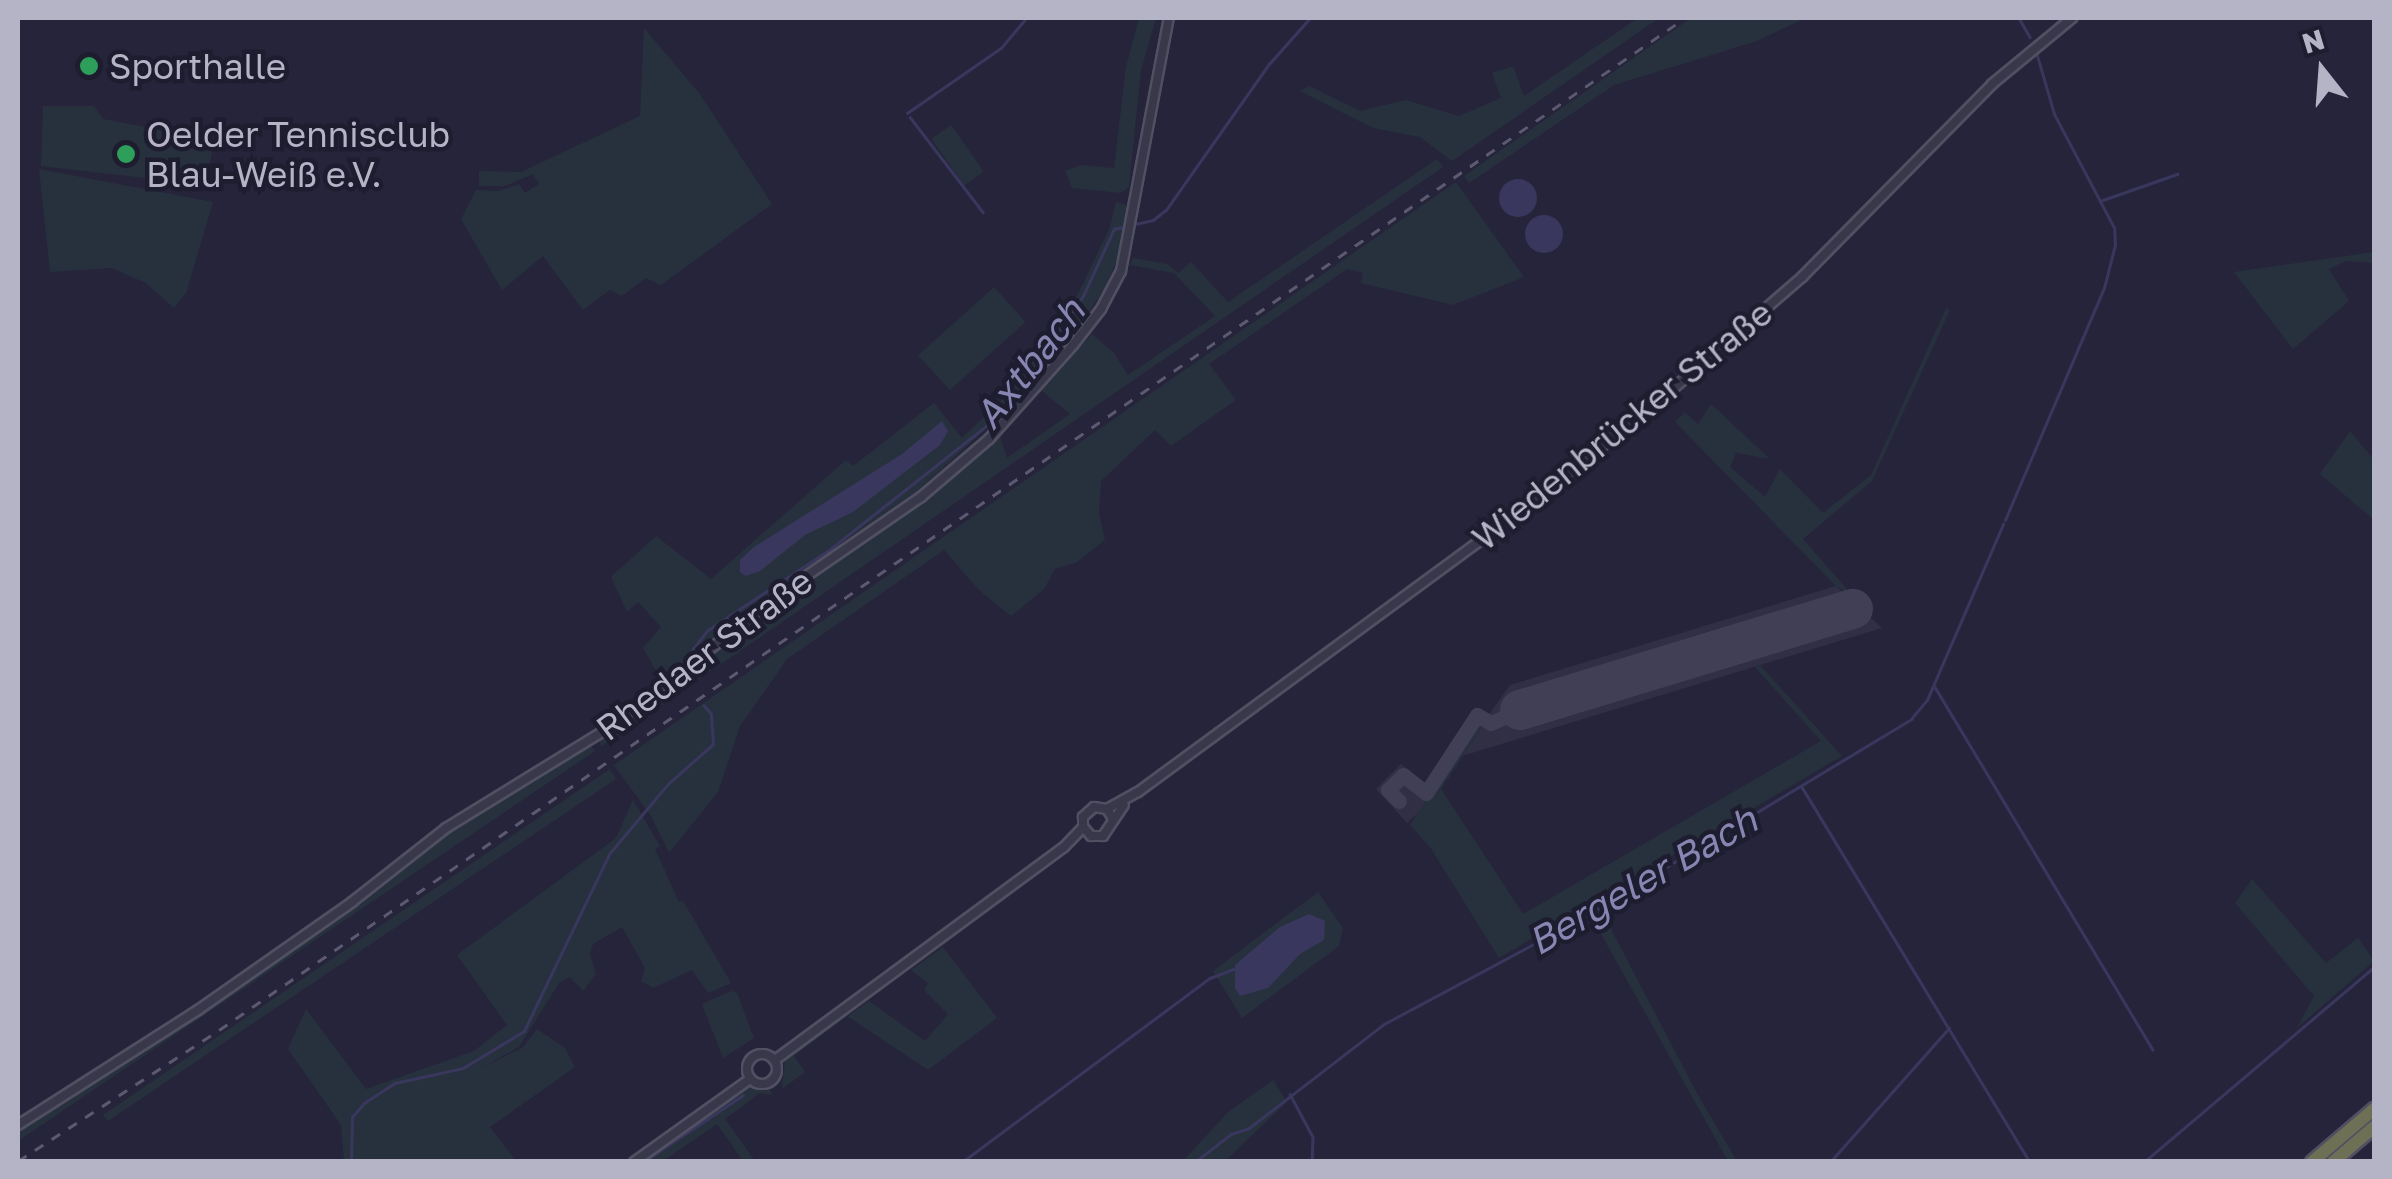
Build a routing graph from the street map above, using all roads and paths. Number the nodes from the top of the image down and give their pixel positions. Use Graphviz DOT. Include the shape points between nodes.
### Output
graph roads {
  1 [pos="1169,18"];
  2 [pos="2072,18"];
  3 [pos="1138,792"];
  4 [pos="1107,810"];
  5 [pos="1113,819"];
  6 [pos="1086,831"];
  7 [pos="775,1060"];
  8 [pos="750,1079"];
  9 [pos="2374,1110"];
  10 [pos="18,1124"];
  11 [pos="2374,1127"];
  12 [pos="634,1162"];
  13 [pos="2312,1162"];
  14 [pos="2334,1162"];
  1 -- 10 [label="street, Rhedaer Straße" via="1121,270 1100,310 989,438 921,497 592,738 446,828 183,1020"];
  2 -- 3 [label="street, Wiedenbrücker Straße" via="1992,84 1802,277 1632,424"];
  3 -- 4 [label="street"];
  3 -- 5 [label="street"];
  4 -- 5 [label="street"];
  4 -- 6 [label="street" via="1089,809"];
  5 -- 6 [label="street" via="1107,834"];
  6 -- 7 [label="street"];
  7 -- 8 [label="street" via="756,1055 748,1064"];
  7 -- 8 [label="street" via="772,1082"];
  8 -- 12 [label="street"];
  9 -- 13 [label="highway"];
  11 -- 14 [label="highway"];
}
